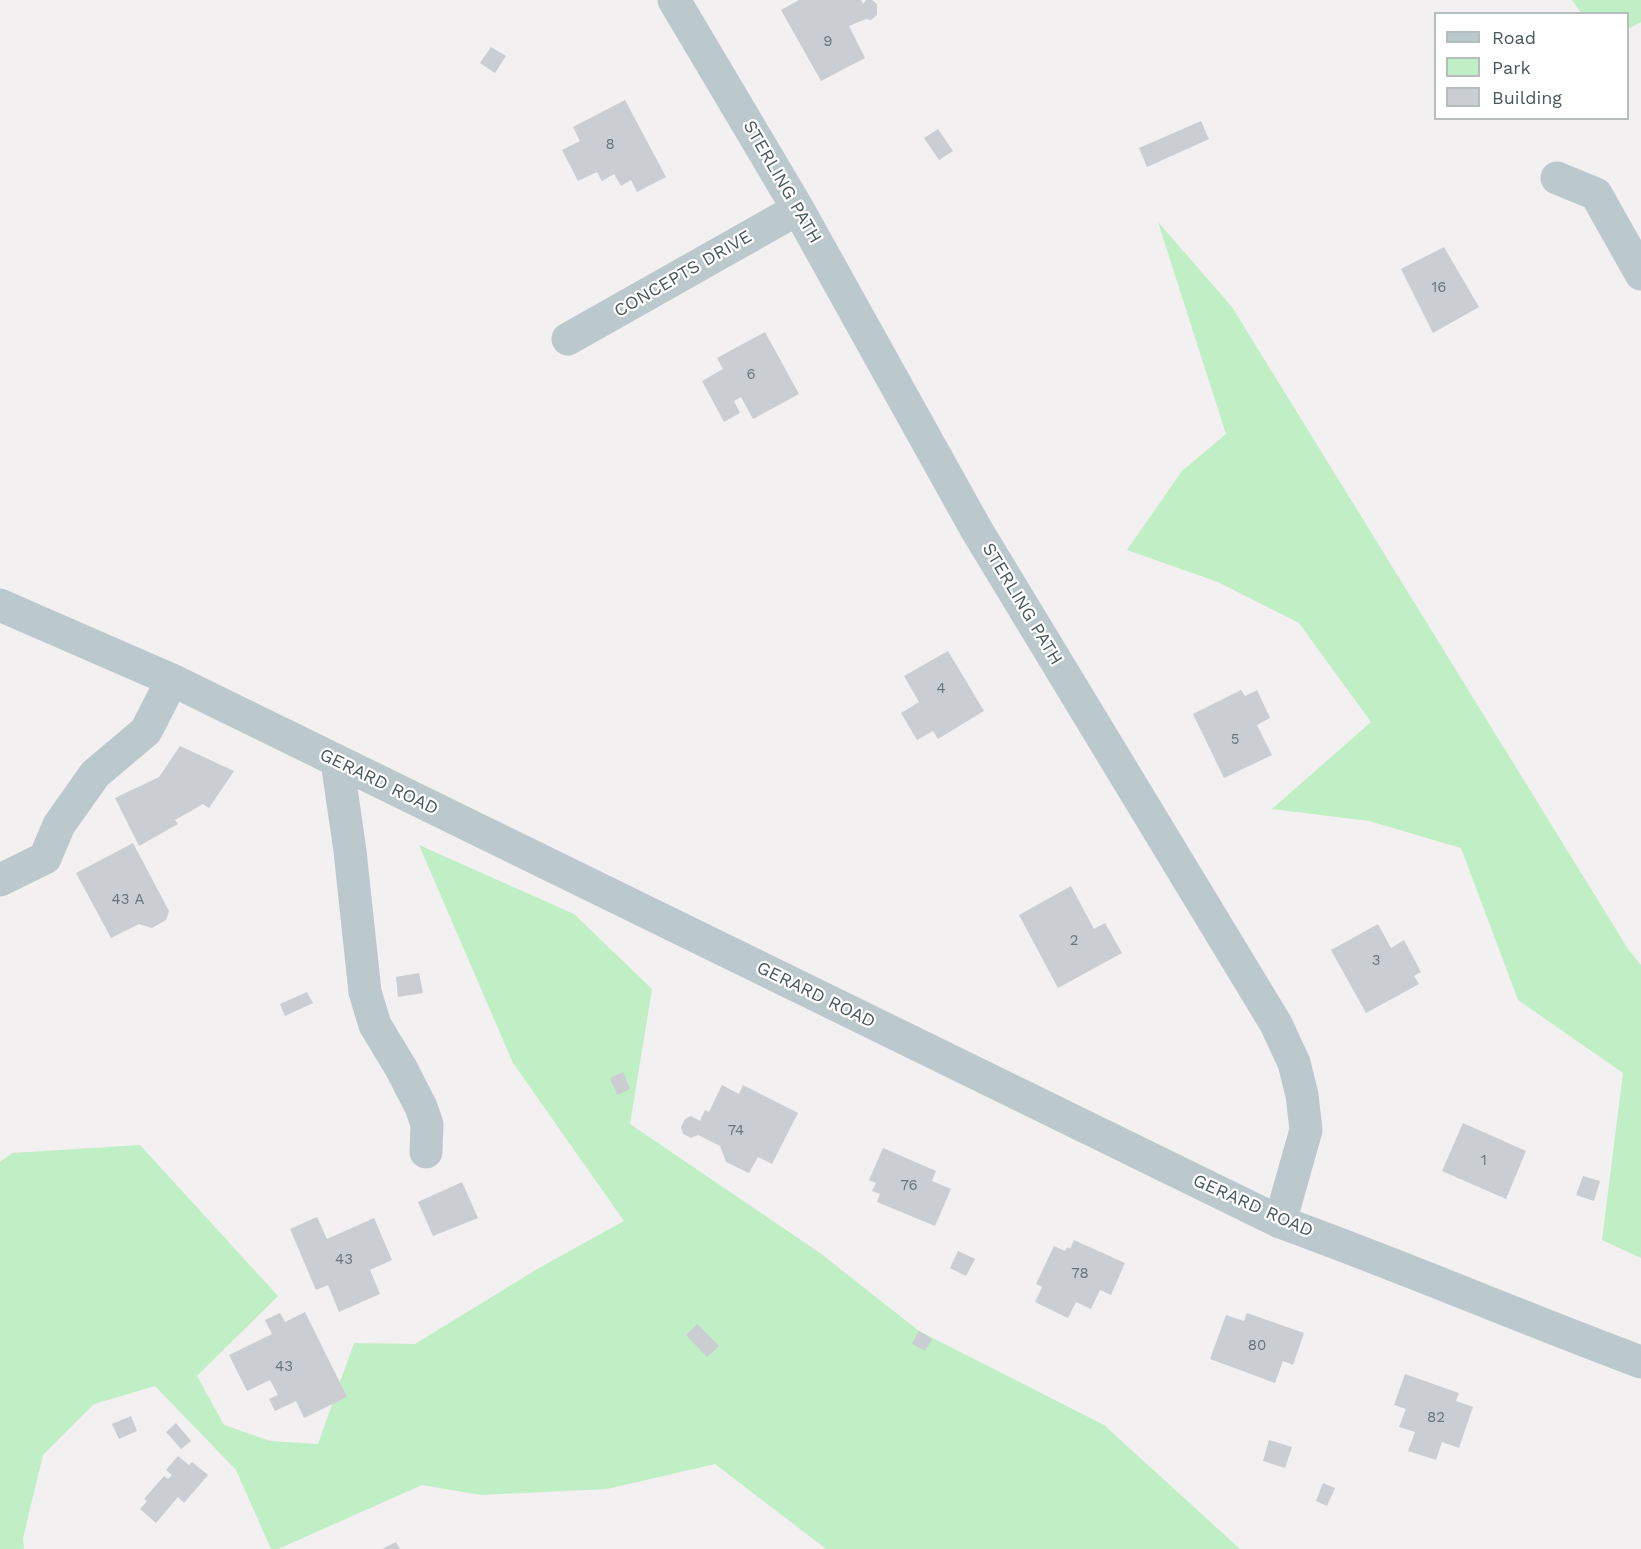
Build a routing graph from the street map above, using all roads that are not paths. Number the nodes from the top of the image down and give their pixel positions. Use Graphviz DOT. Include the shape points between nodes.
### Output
graph roads {
  1 [pos="674,0"];
  2 [pos="1557,178"];
  3 [pos="798,209"];
  4 [pos="1641,274"];
  5 [pos="568,339"];
  6 [pos="0,605"];
  7 [pos="172,680"];
  8 [pos="337,761"];
  9 [pos="0,880"];
  10 [pos="426,1152"];
  11 [pos="1280,1222"];
  12 [pos="1641,1362"];
  1 -- 3 [label="street, STERLING PATH"];
  2 -- 4 [label="street" via="1596,194"];
  3 -- 5 [label="street, CONCEPTS DRIVE"];
  3 -- 11 [label="street, STERLING PATH" via="976,529 1276,1024 1294,1063 1306,1130"];
  6 -- 7 [label="street, GERARD ROAD"];
  7 -- 8 [label="street, GERARD ROAD"];
  7 -- 9 [label="street" via="146,730 95,774 59,825 45,858"];
  8 -- 10 [label="street" via="365,992 375,1025 421,1107 427,1124"];
  8 -- 11 [label="street, GERARD ROAD"];
  11 -- 12 [label="street, GERARD ROAD"];
}
